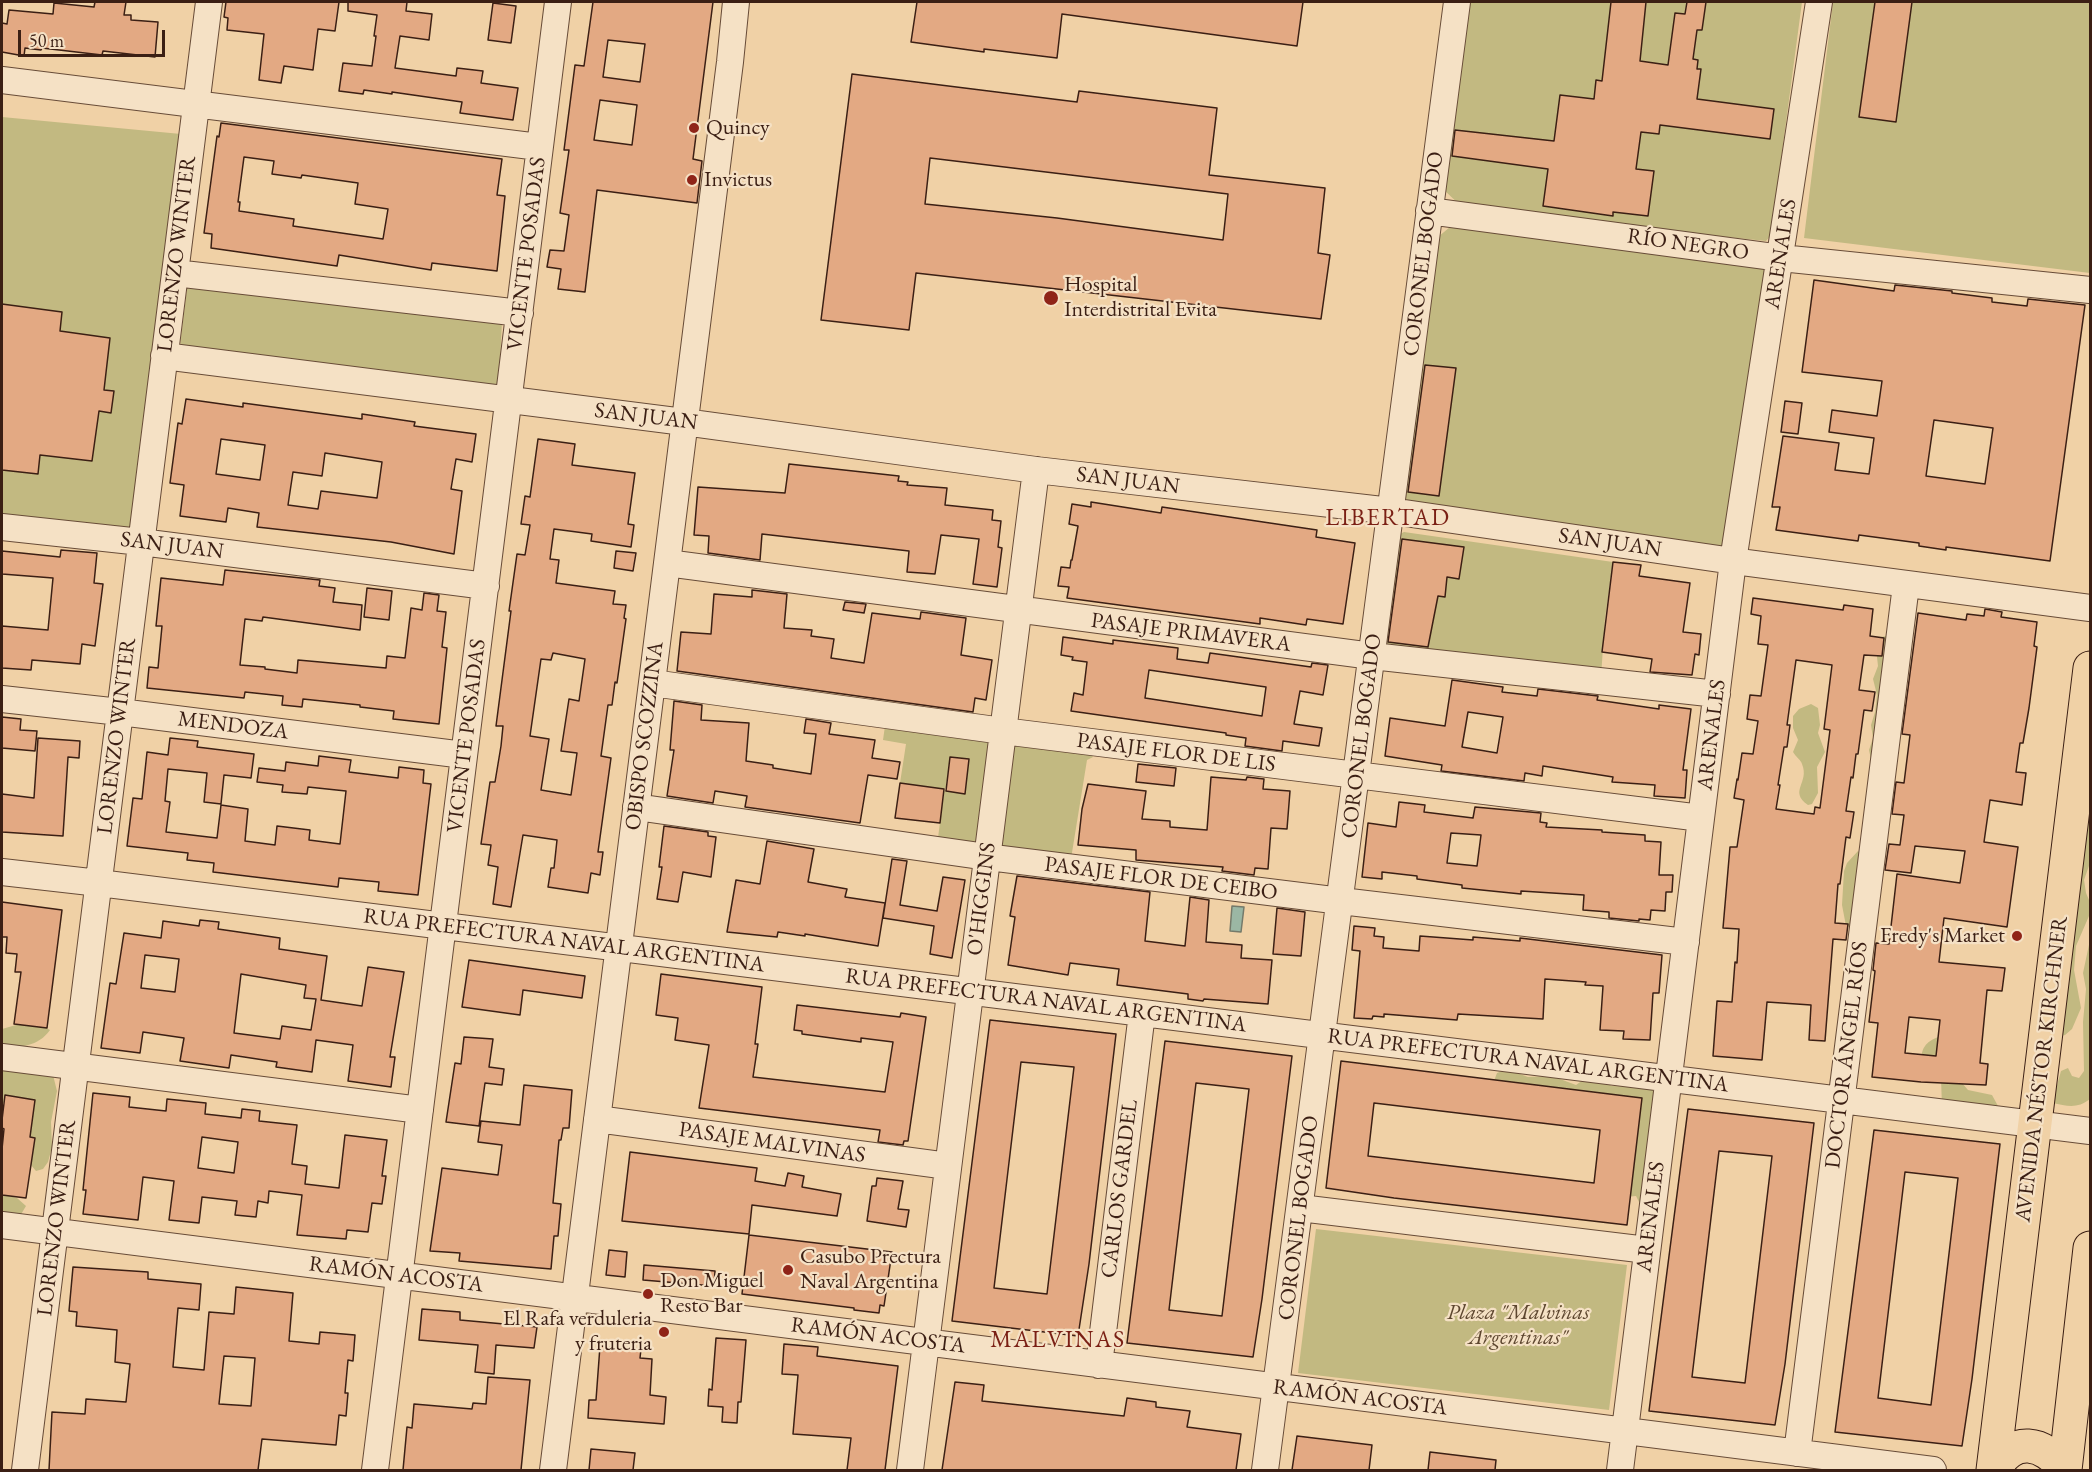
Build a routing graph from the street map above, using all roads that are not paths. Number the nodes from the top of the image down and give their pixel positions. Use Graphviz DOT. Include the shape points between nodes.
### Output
graph roads {
  1 [pos="209,2"];
  2 [pos="558,2"];
  3 [pos="736,2"];
  4 [pos="1457,2"];
  5 [pos="1820,2"];
  6 [pos="2,80"];
  7 [pos="195,104"];
  8 [pos="539,147"];
  9 [pos="1429,211"];
  10 [pos="1781,258"];
  11 [pos="175,273"];
  12 [pos="2091,291"];
  13 [pos="520,313"];
  14 [pos="164,356"];
  15 [pos="509,401"];
  16 [pos="684,422"];
  17 [pos="1036,470"];
  18 [pos="1391,511"];
  19 [pos="2,527"];
  20 [pos="141,542"];
  21 [pos="1733,561"];
  22 [pos="667,563"];
  23 [pos="1906,585"];
  24 [pos="486,586"];
  25 [pos="2091,608"];
  26 [pos="1018,611"];
  27 [pos="1372,656"];
  28 [pos="2091,668"];
  29 [pos="652,683"];
  30 [pos="1717,694"];
  31 [pos="2,699"];
  32 [pos="120,712"];
  33 [pos="1003,731"];
  34 [pos="464,755"];
  35 [pos="1357,775"];
  36 [pos="636,807"];
  37 [pos="1701,818"];
  38 [pos="987,857"];
  39 [pos="2,872"];
  40 [pos="99,883"];
  41 [pos="1341,901"];
  42 [pos="444,926"];
  43 [pos="1686,942"];
  44 [pos="618,948"];
  45 [pos="970,992"];
  46 [pos="1142,1013"];
  47 [pos="1323,1036"];
  48 [pos="2,1057"];
  49 [pos="76,1065"];
  50 [pos="1669,1079"];
  51 [pos="1842,1100"];
  52 [pos="420,1110"];
  53 [pos="597,1119"];
  54 [pos="2035,1124"];
  55 [pos="2091,1131"];
  56 [pos="948,1166"];
  57 [pos="1300,1208"];
  58 [pos="2,1225"];
  59 [pos="55,1232"];
  60 [pos="2091,1248"];
  61 [pos="1647,1250"];
  62 [pos="400,1275"];
  63 [pos="574,1298"];
  64 [pos="926,1342"];
  65 [pos="1099,1365"];
  66 [pos="1277,1387"];
  67 [pos="1624,1431"];
  68 [pos="1782,1458"];
  69 [pos="25,1470"];
  70 [pos="375,1470"];
  71 [pos="553,1470"];
  72 [pos="910,1470"];
  73 [pos="1265,1470"];
  74 [pos="1620,1470"];
  75 [pos="1933,1470"];
  76 [pos="1994,1470"];
  77 [pos="2064,1470"];
  1 -- 7 [label="street, LORENZO WINTER"];
  2 -- 8 [label="street, VICENTE POSADAS"];
  3 -- 16 [label="street, OBISPO SCOZZINA"];
  4 -- 9 [label="street, CORONEL BOGADO"];
  5 -- 10 [label="street, ARENALES"];
  6 -- 7 [label="street"];
  7 -- 8 [label="street"];
  7 -- 11 [label="street, LORENZO WINTER"];
  8 -- 13 [label="street, VICENTE POSADAS"];
  9 -- 10 [label="street, RÍO NEGRO"];
  9 -- 18 [label="street, CORONEL BOGADO"];
  10 -- 12 [label="street, RÍO NEGRO"];
  10 -- 21 [label="street, ARENALES"];
  11 -- 13 [label="street"];
  11 -- 14 [label="street, LORENZO WINTER"];
  13 -- 15 [label="street, VICENTE POSADAS"];
  14 -- 15 [label="street, SAN JUAN"];
  14 -- 20 [label="street, LORENZO WINTER"];
  15 -- 16 [label="street, SAN JUAN"];
  15 -- 24 [label="street, VICENTE POSADAS"];
  16 -- 17 [label="street, SAN JUAN"];
  16 -- 22 [label="street, OBISPO SCOZZINA"];
  17 -- 18 [label="street, SAN JUAN"];
  17 -- 26 [label="street, O'HIGGINS"];
  18 -- 21 [label="street, SAN JUAN"];
  18 -- 27 [label="street, CORONEL BOGADO"];
  19 -- 20 [label="street, SAN JUAN"];
  20 -- 24 [label="street, SAN JUAN"];
  20 -- 32 [label="street, LORENZO WINTER"];
  21 -- 23 [label="street, SAN JUAN"];
  21 -- 30 [label="street, ARENALES"];
  22 -- 26 [label="street, PASAJE PRIMAVERA"];
  22 -- 29 [label="street, OBISPO SCOZZINA"];
  23 -- 25 [label="street, SAN JUAN"];
  23 -- 51 [label="street, DOCTOR ÁNGEL RÍOS"];
  24 -- 34 [label="street, VICENTE POSADAS"];
  26 -- 27 [label="street, PASAJE PRIMAVERA"];
  26 -- 33 [label="street, O'HIGGINS"];
  27 -- 30 [label="street, PASAJE PRIMAVERA"];
  27 -- 35 [label="street, CORONEL BOGADO"];
  28 -- 54 [label="main road, AVENIDA NÉSTOR KIRCHNER"];
  29 -- 33 [label="street, PASAJE FLOR DE LIS"];
  29 -- 36 [label="street, OBISPO SCOZZINA"];
  30 -- 37 [label="street, ARENALES"];
  31 -- 32 [label="street, MENDOZA"];
  32 -- 34 [label="street, MENDOZA"];
  32 -- 40 [label="street, LORENZO WINTER"];
  33 -- 35 [label="street, PASAJE FLOR DE LIS"];
  33 -- 38 [label="street, O'HIGGINS"];
  34 -- 42 [label="street, VICENTE POSADAS"];
  35 -- 37 [label="street, PASAJE FLOR DE LIS"];
  35 -- 41 [label="street, CORONEL BOGADO"];
  36 -- 38 [label="street, PASAJE FLOR DE CEIBO"];
  36 -- 44 [label="street, OBISPO SCOZZINA"];
  37 -- 43 [label="street, ARENALES"];
  38 -- 41 [label="street, PASAJE FLOR DE CEIBO"];
  38 -- 45 [label="street, O'HIGGINS"];
  39 -- 40 [label="street, RUA PREFECTURA NAVAL ARGENTINA"];
  40 -- 42 [label="street, RUA PREFECTURA NAVAL ARGENTINA"];
  40 -- 49 [label="street, LORENZO WINTER"];
  41 -- 43 [label="street, PASAJE FLOR DE CEIBO"];
  41 -- 47 [label="street, CORONEL BOGADO"];
  42 -- 44 [label="street, RUA PREFECTURA NAVAL ARGENTINA"];
  42 -- 52 [label="street, VICENTE POSADAS"];
  43 -- 50 [label="street, ARENALES"];
  44 -- 45 [label="street, RUA PREFECTURA NAVAL ARGENTINA"];
  44 -- 53 [label="street, OBISPO SCOZZINA"];
  45 -- 46 [label="street, RUA PREFECTURA NAVAL ARGENTINA"];
  45 -- 56 [label="street, O'HIGGINS"];
  46 -- 47 [label="street, RUA PREFECTURA NAVAL ARGENTINA"];
  46 -- 65 [label="street, CARLOS GARDEL"];
  47 -- 50 [label="street, RUA PREFECTURA NAVAL ARGENTINA"];
  47 -- 57 [label="street, CORONEL BOGADO"];
  48 -- 49 [label="street"];
  49 -- 52 [label="street"];
  49 -- 59 [label="street, LORENZO WINTER"];
  50 -- 51 [label="street, RUA PREFECTURA NAVAL ARGENTINA"];
  50 -- 61 [label="street, ARENALES"];
  51 -- 54 [label="street, RUA PREFECTURA NAVAL ARGENTINA"];
  51 -- 68 [label="street, DOCTOR ÁNGEL RÍOS"];
  52 -- 62 [label="street, VICENTE POSADAS"];
  53 -- 56 [label="street, PASAJE MALVINAS"];
  53 -- 63 [label="street, OBISPO SCOZZINA"];
  54 -- 55 [label="street, RUA PREFECTURA NAVAL ARGENTINA"];
  54 -- 76 [label="main road, AVENIDA NÉSTOR KIRCHNER"];
  56 -- 64 [label="street, O'HIGGINS"];
  57 -- 61 [label="street"];
  57 -- 66 [label="street, CORONEL BOGADO"];
  58 -- 59 [label="street, RAMÓN ACOSTA"];
  59 -- 62 [label="street, RAMÓN ACOSTA"];
  59 -- 69 [label="street, LORENZO WINTER"];
  60 -- 77 [label="main road"];
  61 -- 67 [label="street, ARENALES"];
  62 -- 63 [label="street, RAMÓN ACOSTA"];
  62 -- 70 [label="street, VICENTE POSADAS"];
  63 -- 64 [label="street, RAMÓN ACOSTA"];
  63 -- 71 [label="street, OBISPO SCOZZINA"];
  64 -- 65 [label="street, RAMÓN ACOSTA"];
  64 -- 72 [label="street, O'HIGGINS"];
  65 -- 66 [label="street, RAMÓN ACOSTA"];
  66 -- 67 [label="street, RAMÓN ACOSTA"];
  66 -- 73 [label="street, CORONEL BOGADO"];
  67 -- 68 [label="street, RAMÓN ACOSTA"];
  67 -- 74 [label="street, ARENALES"];
  68 -- 75 [label="street, RAMÓN ACOSTA"];
  76 -- 77 [label="main road" via="2012,1450 2028,1446 2044,1449"];
}
